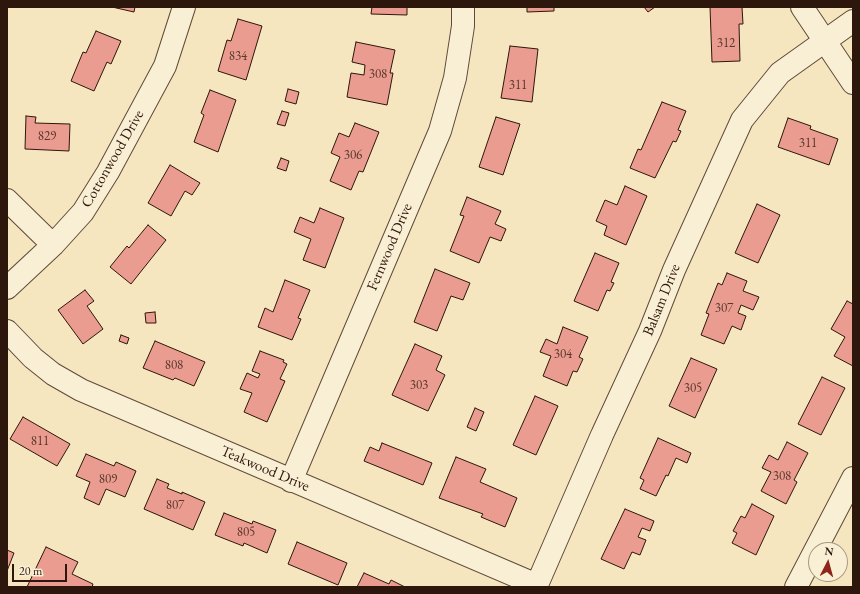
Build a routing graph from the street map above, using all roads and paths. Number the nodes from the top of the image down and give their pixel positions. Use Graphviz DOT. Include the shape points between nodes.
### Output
graph roads {
  1 [pos="184,7"];
  2 [pos="463,7"];
  3 [pos="802,7"];
  4 [pos="853,21"];
  5 [pos="825,41"];
  6 [pos="853,83"];
  7 [pos="7,200"];
  8 [pos="53,245"];
  9 [pos="7,288"];
  10 [pos="7,331"];
  11 [pos="853,478"];
  12 [pos="291,481"];
  13 [pos="537,586"];
  14 [pos="796,587"];
  1 -- 8 [label="street, Cottonwood Drive" via="165,66 108,172 83,212"];
  2 -- 12 [label="street, Fernwood Drive" via="461,49 442,125"];
  3 -- 5 [label="street"];
  4 -- 5 [label="street, Balsam Drive"];
  5 -- 6 [label="street"];
  5 -- 13 [label="street, Balsam Drive" via="780,73 742,120"];
  7 -- 8 [label="street"];
  8 -- 9 [label="street, Cottonwood Drive"];
  10 -- 12 [label="street, Teakwood Drive" via="53,374 81,390"];
  11 -- 14 [label="street"];
  12 -- 13 [label="street, Teakwood Drive"];
}
